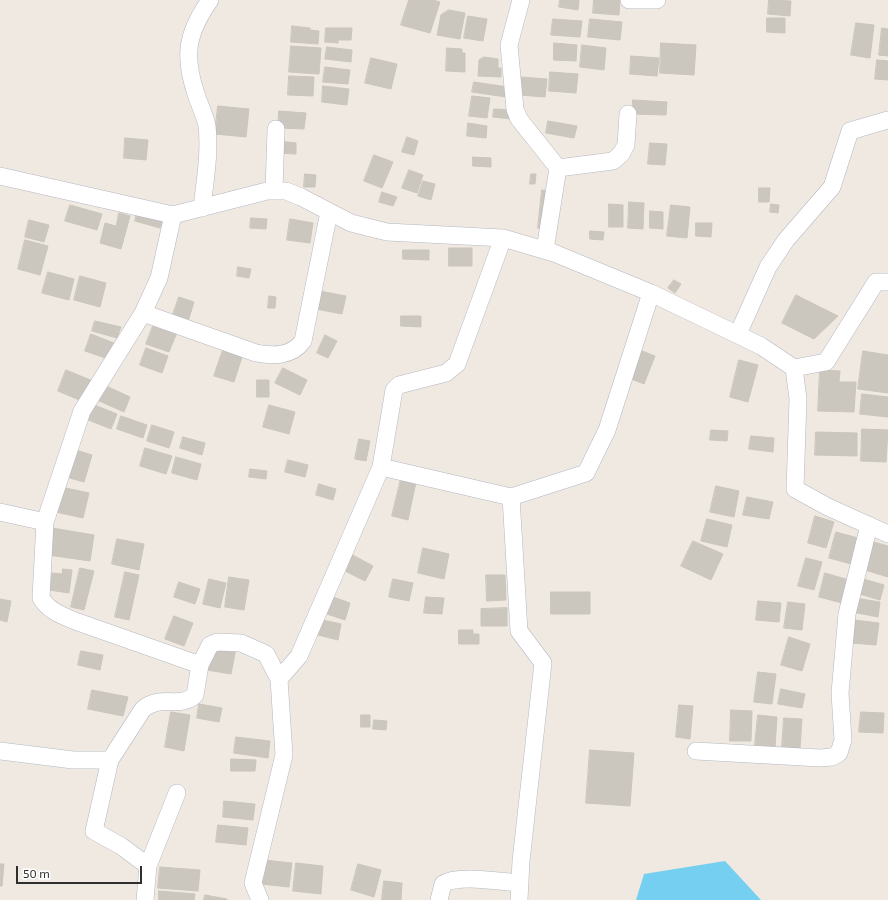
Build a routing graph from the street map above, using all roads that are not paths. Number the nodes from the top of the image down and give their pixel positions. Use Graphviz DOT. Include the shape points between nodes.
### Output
graph roads {
  1 [pos="210,0"];
  2 [pos="521,0"];
  3 [pos="629,0"];
  4 [pos="657,0"];
  5 [pos="628,114"];
  6 [pos="888,120"];
  7 [pos="276,129"];
  8 [pos="558,168"];
  9 [pos="0,176"];
  10 [pos="274,191"];
  11 [pos="202,208"];
  12 [pos="329,212"];
  13 [pos="173,215"];
  14 [pos="503,238"];
  15 [pos="545,250"];
  16 [pos="888,282"];
  17 [pos="651,293"];
  18 [pos="143,313"];
  19 [pos="738,334"];
  20 [pos="794,368"];
  21 [pos="382,467"];
  22 [pos="511,497"];
  23 [pos="0,512"];
  24 [pos="45,522"];
  25 [pos="869,525"];
  26 [pos="888,534"];
  27 [pos="200,664"];
  28 [pos="279,679"];
  29 [pos="696,751"];
  30 [pos="0,752"];
  31 [pos="110,760"];
  32 [pos="177,794"];
  33 [pos="148,866"];
  34 [pos="520,883"];
  35 [pos="145,900"];
  36 [pos="260,900"];
  37 [pos="439,900"];
  38 [pos="519,900"];
  1 -- 11 [label="street" via="198,17 190,36 189,64 206,125 208,155"];
  2 -- 8 [label="street" via="508,45 515,109 519,120"];
  3 -- 4 [label="street"];
  5 -- 8 [label="street" via="626,145 613,161"];
  6 -- 19 [label="street" via="850,131 832,187 786,240 768,267"];
  7 -- 10 [label="street"];
  8 -- 15 [label="street"];
  9 -- 13 [label="street"];
  10 -- 11 [label="street"];
  10 -- 12 [label="street" via="286,191"];
  11 -- 13 [label="street"];
  12 -- 14 [label="street" via="351,223 387,232"];
  12 -- 18 [label="street" via="302,341 297,349 289,353 272,355 256,353"];
  13 -- 18 [label="street" via="159,278"];
  14 -- 15 [label="street"];
  14 -- 21 [label="street" via="457,364 446,373 399,385 394,390"];
  15 -- 17 [label="street"];
  16 -- 20 [label="street" via="876,282 826,362"];
  17 -- 19 [label="street"];
  17 -- 22 [label="street" via="607,430 586,473"];
  18 -- 24 [label="street" via="82,411"];
  19 -- 20 [label="street"];
  20 -- 25 [label="street" via="798,398 795,489"];
  21 -- 22 [label="street"];
  21 -- 28 [label="street" via="299,656"];
  22 -- 34 [label="street" via="519,630 543,663"];
  23 -- 24 [label="street"];
  24 -- 27 [label="street" via="41,598 47,607 75,621"];
  25 -- 26 [label="street"];
  25 -- 29 [label="street" via="847,614 840,693 843,740 839,753 832,757 820,758"];
  27 -- 28 [label="street" via="210,645 228,641 241,643 266,654"];
  27 -- 31 [label="street" via="195,695 186,701 158,700 149,704 143,709"];
  28 -- 36 [label="street" via="284,755 253,883"];
  30 -- 31 [label="street" via="73,760"];
  31 -- 33 [label="street" via="94,831 121,846"];
  32 -- 33 [label="street"];
  33 -- 35 [label="street"];
  34 -- 37 [label="street" via="449,880 443,884"];
  34 -- 38 [label="street"];
}
